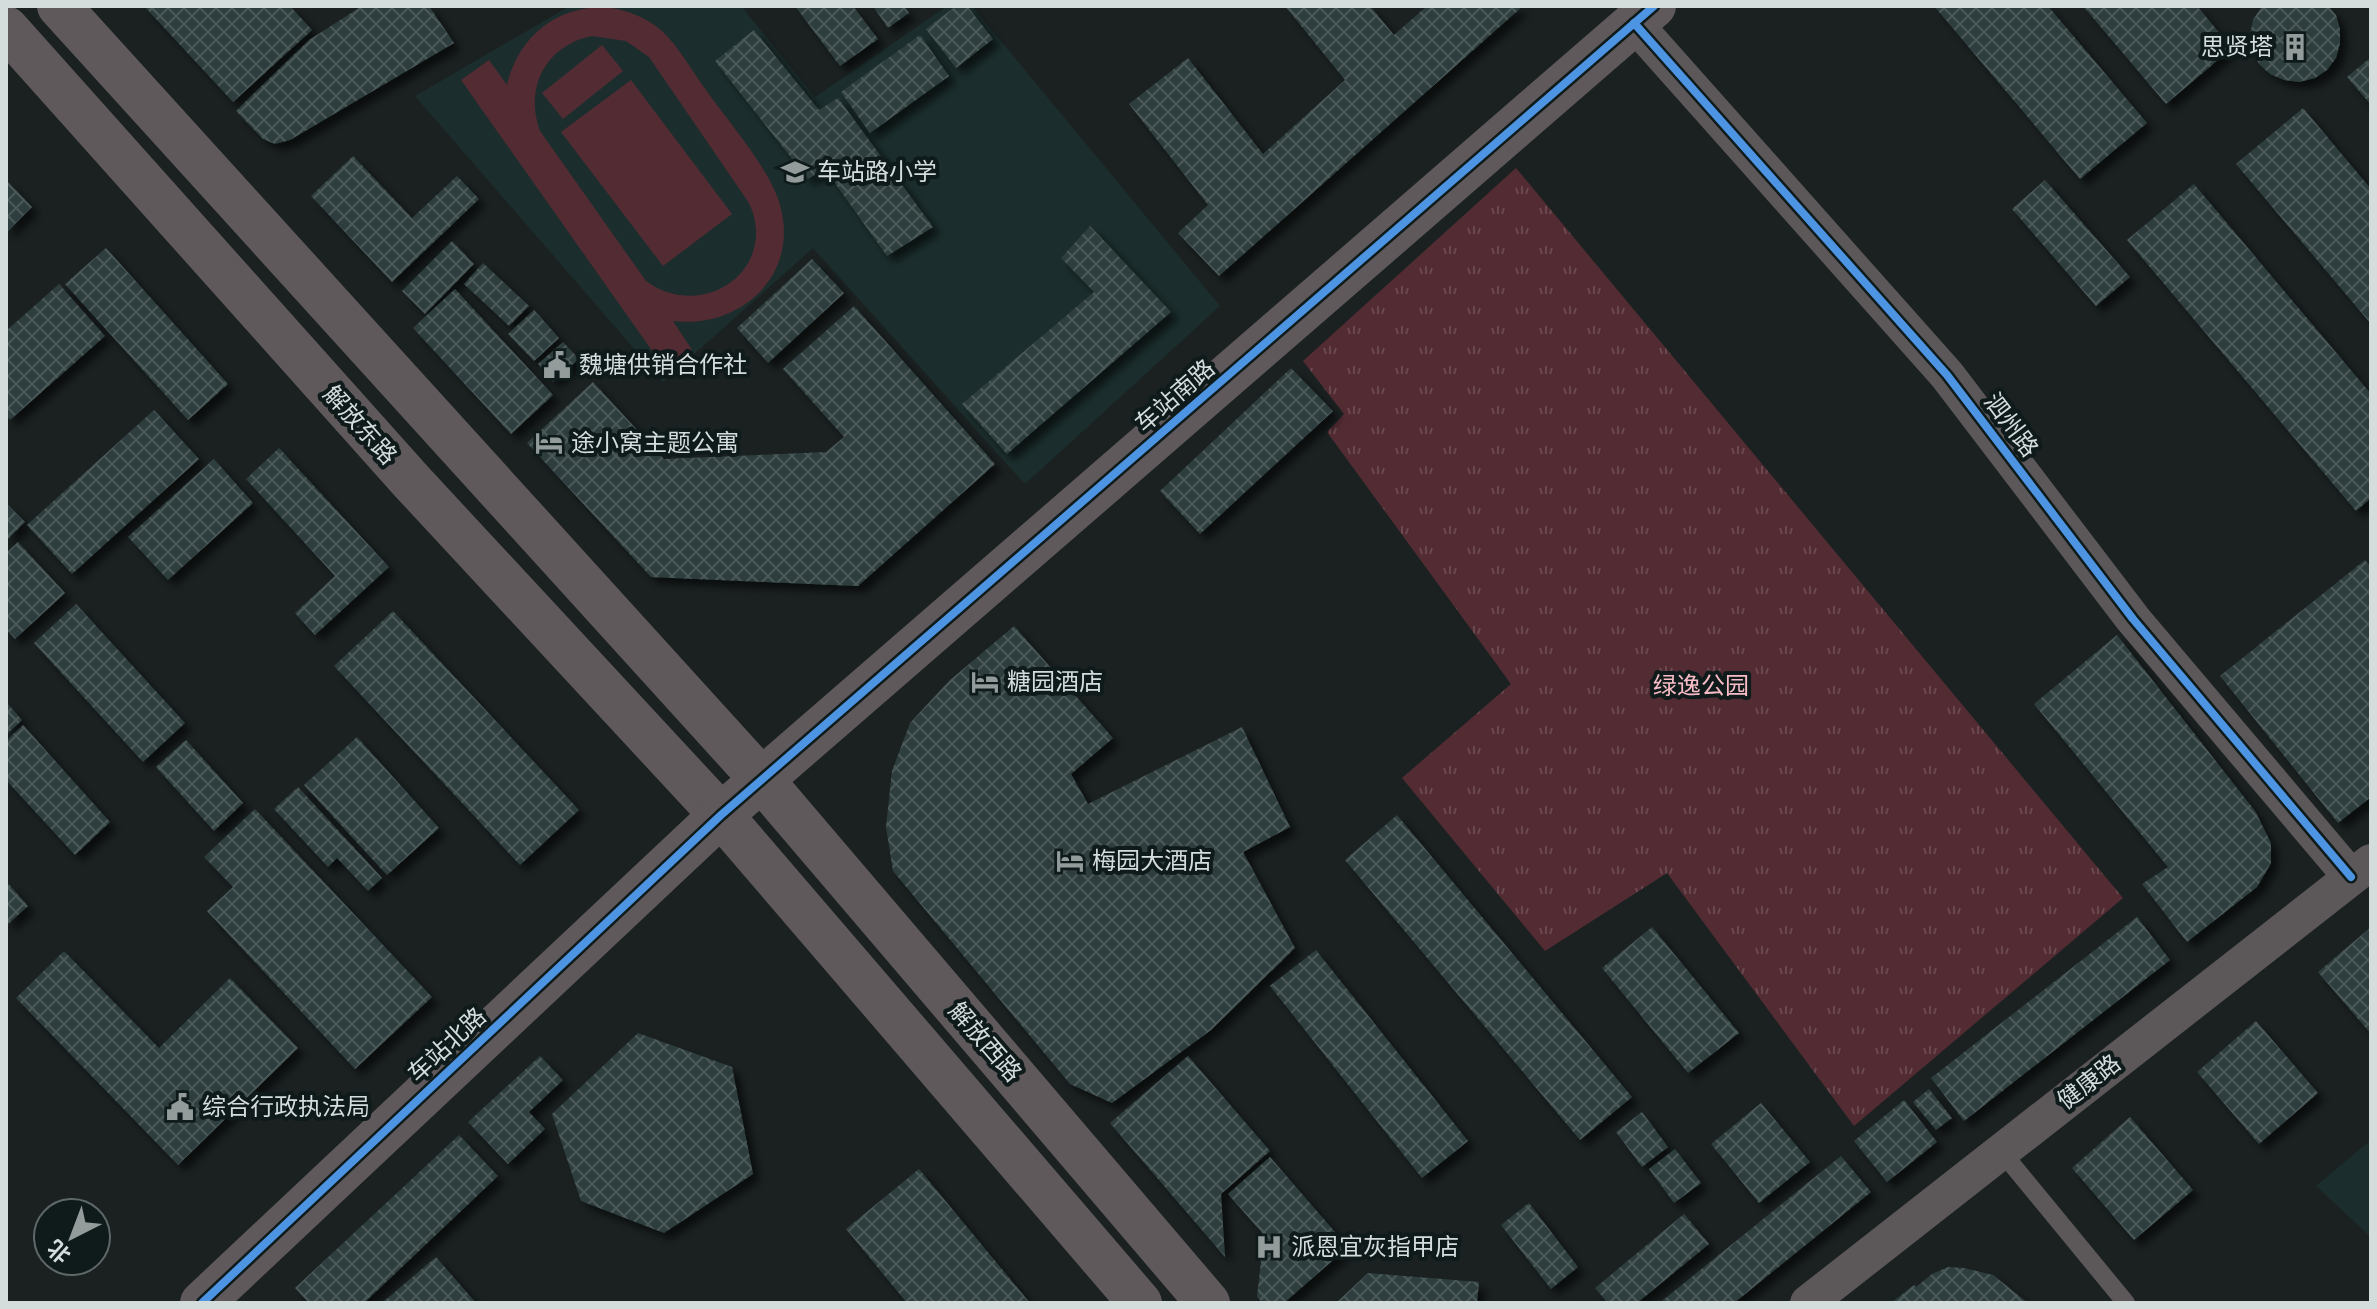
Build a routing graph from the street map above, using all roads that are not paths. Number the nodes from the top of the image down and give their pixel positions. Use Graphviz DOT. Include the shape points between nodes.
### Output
graph roads {
  1 [pos="59,6"];
  2 [pos="1640,12"];
  3 [pos="6,28"];
  4 [pos="762,780"];
  5 [pos="721,815"];
  6 [pos="2361,870"];
  7 [pos="2001,1151"];
  8 [pos="202,1303"];
  9 [pos="1140,1303"];
  10 [pos="1208,1303"];
  11 [pos="1808,1303"];
  12 [pos="2126,1303"];
  1 -- 4 [label="main road"];
  2 -- 4 [label="main road, 车站南路"];
  2 -- 6 [label="street, 泗州路" via="1947,375 2133,619"];
  3 -- 5 [label="main road, 解放东路" via="412,482"];
  4 -- 5 [label="main road, 车站南路"];
  4 -- 10 [label="main road, 解放西路"];
  5 -- 8 [label="main road, 车站北路"];
  5 -- 9 [label="main road"];
  6 -- 7 [label="street, 健康路"];
  7 -- 11 [label="street, 健康路"];
  7 -- 12 [label="lane"];
}
